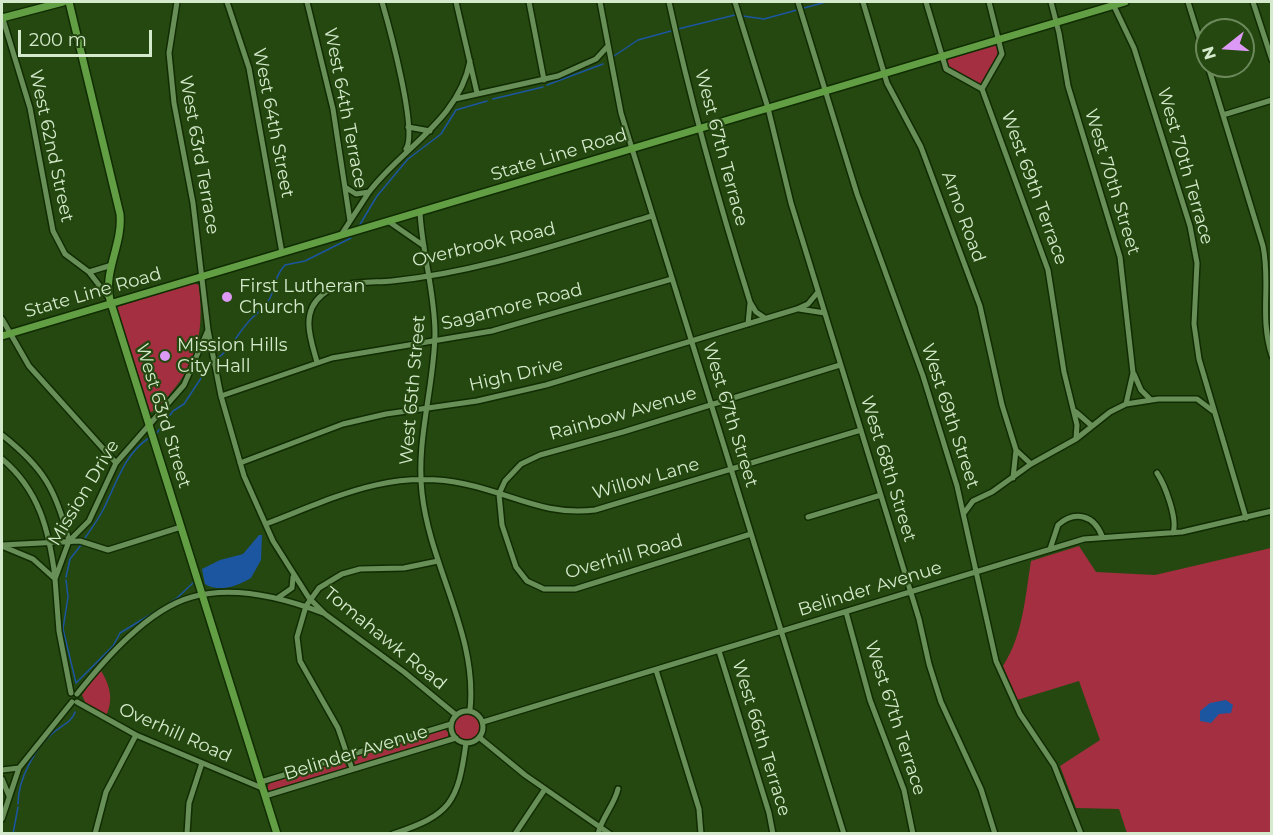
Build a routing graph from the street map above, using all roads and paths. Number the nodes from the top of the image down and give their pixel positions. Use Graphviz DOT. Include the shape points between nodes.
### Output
graph roads {
  1 [pos="63,2"];
  2 [pos="69,2"];
  3 [pos="177,2"];
  4 [pos="227,2"];
  5 [pos="307,2"];
  6 [pos="382,2"];
  7 [pos="456,2"];
  8 [pos="529,2"];
  9 [pos="600,2"];
  10 [pos="669,2"];
  11 [pos="735,2"];
  12 [pos="798,2"];
  13 [pos="863,2"];
  14 [pos="926,2"];
  15 [pos="989,2"];
  16 [pos="1051,2"];
  17 [pos="1125,2"];
  18 [pos="1188,2"];
  19 [pos="1253,2"];
  20 [pos="1113,3"];
  21 [pos="2,17"];
  22 [pos="1056,22"];
  23 [pos="1195,25"];
  24 [pos="999,39"];
  25 [pos="608,45"];
  26 [pos="941,56"];
  27 [pos="596,59"];
  28 [pos="1272,60"];
  29 [pos="470,61"];
  30 [pos="610,63"];
  31 [pos="884,73"];
  32 [pos="1211,78"];
  33 [pos="544,80"];
  34 [pos="982,89"];
  35 [pos="826,91"];
  36 [pos="477,93"];
  37 [pos="454,100"];
  38 [pos="1272,100"];
  39 [pos="768,108"];
  40 [pos="1223,115"];
  41 [pos="408,127"];
  42 [pos="699,129"];
  43 [pos="430,131"];
  44 [pos="632,149"];
  45 [pos="405,150"];
  46 [pos="345,187"];
  47 [pos="369,192"];
  48 [pos="420,212"];
  49 [pos="652,216"];
  50 [pos="350,221"];
  51 [pos="388,221"];
  52 [pos="341,236"];
  53 [pos="424,246"];
  54 [pos="282,253"];
  55 [pos="112,265"];
  56 [pos="89,272"];
  57 [pos="430,276"];
  58 [pos="202,277"];
  59 [pos="672,279"];
  60 [pos="818,292"];
  61 [pos="111,302"];
  62 [pos="750,302"];
  63 [pos="797,309"];
  64 [pos="825,313"];
  65 [pos="765,318"];
  66 [pos="2,319"];
  67 [pos="748,324"];
  68 [pos="208,330"];
  69 [pos="5,335"];
  70 [pos="434,341"];
  71 [pos="692,342"];
  72 [pos="200,349"];
  73 [pos="212,351"];
  74 [pos="1272,356"];
  75 [pos="317,362"];
  76 [pos="840,365"];
  77 [pos="1133,373"];
  78 [pos="1208,390"];
  79 [pos="221,396"];
  80 [pos="1197,399"];
  81 [pos="1151,400"];
  82 [pos="1126,404"];
  83 [pos="711,405"];
  84 [pos="425,409"];
  85 [pos="1074,409"];
  86 [pos="1214,412"];
  87 [pos="149,423"];
  88 [pos="1092,426"];
  89 [pos="861,430"];
  90 [pos="2,435"];
  91 [pos="1076,439"];
  92 [pos="1016,450"];
  93 [pos="2,459"];
  94 [pos="116,463"];
  95 [pos="240,463"];
  96 [pos="1031,464"];
  97 [pos="731,470"];
  98 [pos="1157,473"];
  99 [pos="1013,478"];
  100 [pos="421,479"];
  101 [pos="499,494"];
  102 [pos="880,495"];
  103 [pos="960,496"];
  104 [pos="979,498"];
  105 [pos="1272,511"];
  106 [pos="963,513"];
  107 [pos="808,517"];
  108 [pos="1246,518"];
  109 [pos="266,524"];
  110 [pos="181,527"];
  111 [pos="1173,533"];
  112 [pos="751,534"];
  113 [pos="1102,536"];
  114 [pos="69,541"];
  115 [pos="50,543"];
  116 [pos="2,545"];
  117 [pos="1050,549"];
  118 [pos="438,561"];
  119 [pos="974,572"];
  120 [pos="293,577"];
  121 [pos="55,579"];
  122 [pos="911,592"];
  123 [pos="203,596"];
  124 [pos="279,597"];
  125 [pos="309,598"];
  126 [pos="306,606"];
  127 [pos="846,612"];
  128 [pos="325,614"];
  129 [pos="781,632"];
  130 [pos="719,651"];
  131 [pos="656,670"];
  132 [pos="74,694"];
  133 [pos="75,702"];
  134 [pos="470,710"];
  135 [pos="456,715"];
  136 [pos="483,722"];
  137 [pos="451,724"];
  138 [pos="136,735"];
  139 [pos="456,738"];
  140 [pos="480,738"];
  141 [pos="466,743"];
  142 [pos="348,756"];
  143 [pos="202,763"];
  144 [pos="20,768"];
  145 [pos="2,770"];
  146 [pos="352,770"];
  147 [pos="2,779"];
  148 [pos="262,785"];
  149 [pos="545,789"];
  150 [pos="618,789"];
  151 [pos="265,796"];
  152 [pos="9,797"];
  153 [pos="2,819"];
  154 [pos="600,826"];
  155 [pos="95,834"];
  156 [pos="187,834"];
  157 [pos="277,834"];
  158 [pos="393,834"];
  159 [pos="515,834"];
  160 [pos="598,834"];
  161 [pos="610,834"];
  162 [pos="700,834"];
  163 [pos="772,834"];
  164 [pos="844,834"];
  165 [pos="913,834"];
  166 [pos="995,834"];
  167 [pos="1081,834"];
  1 -- 21 [label="main road"];
  2 -- 55 [label="main road, West 63rd Street" via="120,214 120,239"];
  3 -- 58 [label="street, West 63rd Terrace" via="169,68"];
  4 -- 54 [label="street, West 64th Street" via="249,68"];
  5 -- 46 [label="street, West 64th Terrace" via="326,78"];
  6 -- 41 [label="street"];
  7 -- 29 [label="street"];
  8 -- 33 [label="street"];
  9 -- 25 [label="street, West 67th Street"];
  10 -- 42 [label="street, West 67th Terrace"];
  11 -- 39 [label="street, West 68th Street"];
  12 -- 35 [label="street, West 69th Street"];
  13 -- 31 [label="street, Arno Road"];
  14 -- 26 [label="street"];
  15 -- 24 [label="street"];
  16 -- 22 [label="street, West 70th Street"];
  17 -- 20 [label="main road, State Line Road"];
  18 -- 23 [label="street"];
  19 -- 28 [label="street"];
  20 -- 22 [label="main road, State Line Road"];
  20 -- 78 [label="street, West 70th Terrace" via="1134,48 1195,245 1196,342"];
  21 -- 56 [label="street, West 62nd Street" via="30,108 52,231 65,254"];
  22 -- 24 [label="main road, State Line Road"];
  22 -- 77 [label="street, West 70th Street" via="1068,86 1120,257"];
  24 -- 26 [label="main road, State Line Road"];
  24 -- 34 [label="street" via="1001,59"];
  25 -- 27 [label="street"];
  25 -- 30 [label="street, West 67th Street"];
  26 -- 31 [label="main road, State Line Road"];
  26 -- 34 [label="street" via="950,74"];
  27 -- 30 [label="street"];
  27 -- 33 [label="street"];
  29 -- 36 [label="street"];
  29 -- 37 [label="street"];
  30 -- 44 [label="street, West 67th Street"];
  31 -- 35 [label="main road, State Line Road"];
  31 -- 92 [label="street, Arno Road" via="921,147 976,294"];
  32 -- 40 [label="street"];
  33 -- 36 [label="street"];
  34 -- 85 [label="street, West 69th Terrace" via="1048,270 1064,372"];
  35 -- 39 [label="main road, State Line Road"];
  35 -- 103 [label="street, West 69th Street"];
  36 -- 37 [label="street"];
  37 -- 43 [label="street"];
  38 -- 40 [label="street"];
  39 -- 42 [label="main road, State Line Road"];
  39 -- 60 [label="street, West 68th Street" via="783,175"];
  40 -- 74 [label="street" via="1265,255 1264,319"];
  41 -- 43 [label="street"];
  41 -- 45 [label="street"];
  42 -- 44 [label="main road, State Line Road"];
  42 -- 62 [label="street, West 67th Terrace"];
  43 -- 45 [label="street"];
  44 -- 48 [label="main road, State Line Road"];
  44 -- 49 [label="street, West 67th Street"];
  45 -- 47 [label="street"];
  46 -- 47 [label="street" via="356,194"];
  46 -- 50 [label="street, West 64th Terrace"];
  47 -- 50 [label="street"];
  48 -- 51 [label="main road, State Line Road"];
  48 -- 53 [label="street, West 65th Street"];
  49 -- 57 [label="street, Overbrook Road" via="500,261"];
  49 -- 59 [label="street, West 67th Street"];
  50 -- 52 [label="street"];
  51 -- 52 [label="main road, State Line Road"];
  51 -- 53 [label="street"];
  52 -- 54 [label="main road, State Line Road"];
  53 -- 57 [label="street, West 65th Street"];
  54 -- 58 [label="main road, State Line Road"];
  55 -- 56 [label="street"];
  55 -- 61 [label="main road, West 63rd Street" via="108,287"];
  56 -- 61 [label="street, West 62nd Street"];
  57 -- 70 [label="street, West 65th Street"];
  57 -- 75 [label="street, Overbrook Road" via="339,286 323,294 312,308 308,324"];
  58 -- 61 [label="main road, State Line Road"];
  58 -- 68 [label="street, Tomahawk Road"];
  59 -- 70 [label="street, Sagamore Road" via="522,324"];
  59 -- 71 [label="street, West 67th Street"];
  60 -- 63 [label="street, High Drive" via="808,304"];
  60 -- 64 [label="street, West 68th Street"];
  61 -- 69 [label="main road, State Line Road"];
  61 -- 87 [label="main road, West 63rd Street"];
  62 -- 65 [label="street, West 67th Terrace"];
  62 -- 67 [label="street, West 67th Terrace"];
  63 -- 64 [label="street, High Drive"];
  63 -- 65 [label="street, High Drive"];
  64 -- 76 [label="street, West 68th Street"];
  65 -- 67 [label="street, High Drive"];
  66 -- 69 [label="street"];
  67 -- 71 [label="street, High Drive"];
  68 -- 72 [label="street, Mission Drive"];
  68 -- 73 [label="street, Tomahawk Road"];
  69 -- 94 [label="street"];
  70 -- 75 [label="street, Sagamore Road" via="360,351"];
  70 -- 84 [label="street, West 65th Street"];
  71 -- 83 [label="street, West 67th Street"];
  71 -- 84 [label="street, High Drive" via="537,388"];
  72 -- 73 [label="street"];
  72 -- 87 [label="street, Mission Drive" via="184,385"];
  73 -- 79 [label="street, Tomahawk Road"];
  75 -- 79 [label="street, Sagamore Road"];
  76 -- 83 [label="street, Rainbow Avenue"];
  76 -- 89 [label="street, West 68th Street"];
  77 -- 81 [label="street, West 70th Street"];
  77 -- 82 [label="street, West 70th Street"];
  78 -- 80 [label="street"];
  78 -- 86 [label="street, West 70th Terrace"];
  79 -- 95 [label="street, Tomahawk Road"];
  80 -- 81 [label="street"];
  80 -- 86 [label="street"];
  81 -- 82 [label="street"];
  82 -- 88 [label="street"];
  83 -- 97 [label="street, West 67th Street"];
  83 -- 101 [label="street, Rainbow Avenue" via="540,455 521,464"];
  84 -- 95 [label="street, High Drive" via="343,424"];
  84 -- 100 [label="street, West 65th Street"];
  85 -- 88 [label="street"];
  85 -- 91 [label="street, West 69th Terrace"];
  86 -- 108 [label="street, West 70th Terrace"];
  87 -- 94 [label="street, Mission Drive"];
  87 -- 110 [label="main road, West 63rd Street"];
  88 -- 91 [label="street"];
  89 -- 97 [label="street, Willow Lane"];
  89 -- 102 [label="street, West 68th Street"];
  90 -- 114 [label="street" via="33,461 48,480"];
  91 -- 96 [label="street"];
  92 -- 96 [label="street"];
  92 -- 99 [label="street, Arno Road"];
  93 -- 115 [label="street" via="33,496"];
  94 -- 114 [label="street, Mission Drive" via="89,521"];
  95 -- 109 [label="street, Tomahawk Road"];
  96 -- 99 [label="street"];
  97 -- 101 [label="street, Willow Lane" via="581,512 542,509"];
  97 -- 112 [label="street, West 67th Street"];
  98 -- 111 [label="street" via="1166,488"];
  99 -- 104 [label="street"];
  100 -- 101 [label="street, Willow Lane" via="468,484"];
  100 -- 109 [label="street, Willow Lane" via="370,484"];
  100 -- 118 [label="street, West 65th Street"];
  101 -- 112 [label="street, Overhill Road" via="502,525 516,567 527,582 544,589 575,589"];
  102 -- 107 [label="street"];
  102 -- 122 [label="street, West 68th Street"];
  103 -- 104 [label="street"];
  103 -- 106 [label="street, West 69th Street"];
  104 -- 106 [label="street"];
  105 -- 108 [label="street, Belinder Avenue"];
  106 -- 119 [label="street, West 69th Street"];
  108 -- 111 [label="street, Belinder Avenue"];
  109 -- 120 [label="street, Tomahawk Road"];
  110 -- 114 [label="street" via="114,549"];
  110 -- 123 [label="main road, West 63rd Street"];
  111 -- 113 [label="street, Belinder Avenue"];
  112 -- 129 [label="street, West 67th Street"];
  113 -- 117 [label="street, Belinder Avenue"];
  113 -- 117 [label="street" via="1088,517 1074,516 1058,525"];
  114 -- 115 [label="street"];
  114 -- 121 [label="street, Mission Drive"];
  115 -- 116 [label="street"];
  115 -- 121 [label="street"];
  116 -- 121 [label="street" via="33,559"];
  117 -- 119 [label="street, Belinder Avenue"];
  118 -- 125 [label="street" via="404,568 350,571 323,584"];
  118 -- 134 [label="street, West 65th Street" via="470,668"];
  119 -- 122 [label="street, Belinder Avenue"];
  119 -- 167 [label="street, West 69th Street" via="1001,675 1020,714 1054,765"];
  120 -- 124 [label="street" via="292,588"];
  120 -- 125 [label="street, Tomahawk Road"];
  121 -- 132 [label="street, Mission Drive" via="59,631"];
  122 -- 127 [label="street, Belinder Avenue"];
  122 -- 166 [label="street, West 68th Street" via="936,686 981,789"];
  123 -- 124 [label="street"];
  123 -- 132 [label="street" via="174,604 148,622"];
  123 -- 148 [label="main road, West 63rd Street"];
  124 -- 126 [label="street"];
  125 -- 126 [label="street"];
  125 -- 128 [label="street, Tomahawk Road"];
  126 -- 128 [label="street"];
  126 -- 142 [label="street" via="297,637 300,661 332,714"];
  127 -- 129 [label="street, Belinder Avenue"];
  127 -- 165 [label="street, West 67th Terrace" via="870,700 904,790"];
  128 -- 135 [label="street, Tomahawk Road"];
  129 -- 130 [label="street, Belinder Avenue"];
  129 -- 164 [label="street, West 67th Street"];
  130 -- 131 [label="street, Belinder Avenue"];
  130 -- 163 [label="street, West 66th Terrace"];
  131 -- 136 [label="street, Belinder Avenue"];
  131 -- 162 [label="street" via="699,809"];
  132 -- 133 [label="street, Mission Drive"];
  133 -- 138 [label="street, Overhill Road"];
  133 -- 144 [label="street"];
  134 -- 135 [label="street"];
  134 -- 136 [label="street"];
  135 -- 137 [label="street"];
  136 -- 140 [label="street"];
  137 -- 139 [label="street"];
  137 -- 142 [label="street"];
  138 -- 143 [label="street, Overhill Road"];
  138 -- 155 [label="street" via="106,792"];
  139 -- 141 [label="street"];
  139 -- 146 [label="street, Belinder Avenue"];
  140 -- 141 [label="street"];
  140 -- 149 [label="street"];
  141 -- 158 [label="street" via="459,784 447,806 424,823"];
  142 -- 146 [label="street"];
  142 -- 148 [label="street"];
  143 -- 148 [label="street, Overhill Road"];
  143 -- 156 [label="street" via="189,803"];
  144 -- 145 [label="street"];
  144 -- 152 [label="street"];
  146 -- 151 [label="street, Belinder Avenue"];
  147 -- 152 [label="street"];
  148 -- 151 [label="main road, West 63rd Street"];
  149 -- 154 [label="street"];
  149 -- 159 [label="street"];
  150 -- 154 [label="street"];
  151 -- 157 [label="main road, West 63rd Street"];
  152 -- 153 [label="street"];
  154 -- 160 [label="street"];
  154 -- 161 [label="street"];
}
